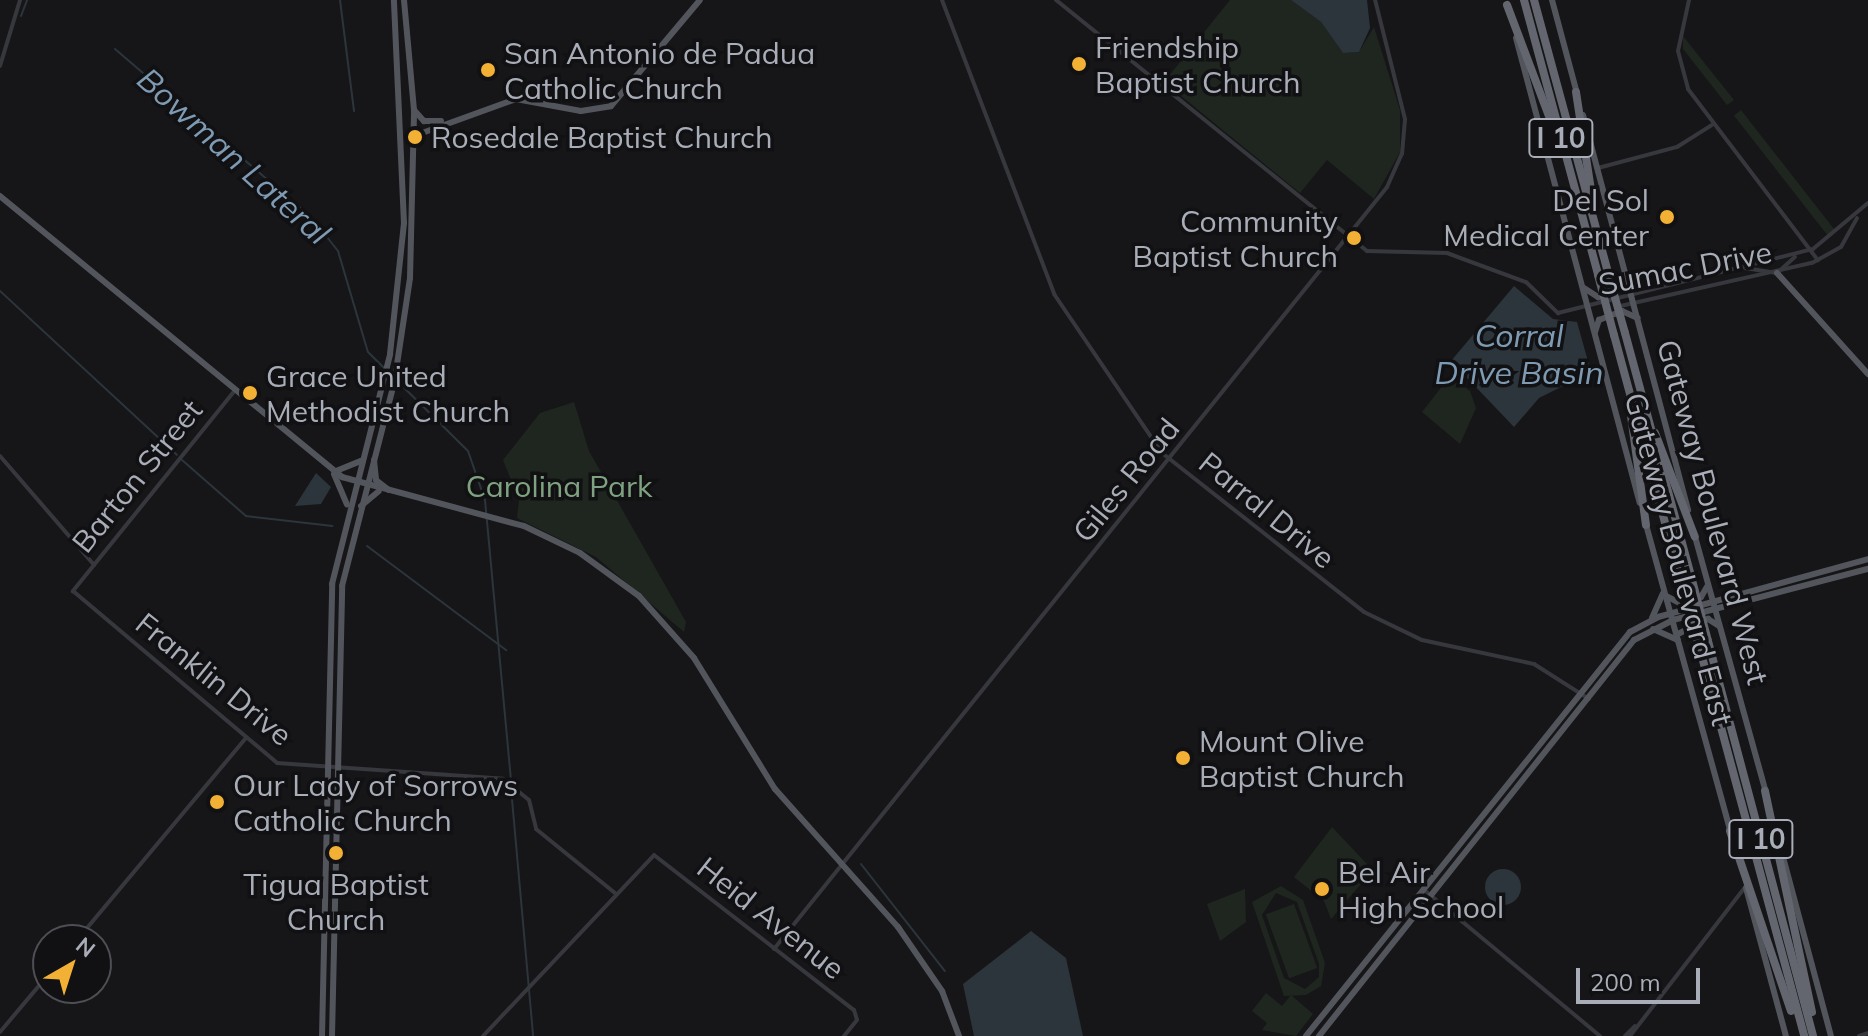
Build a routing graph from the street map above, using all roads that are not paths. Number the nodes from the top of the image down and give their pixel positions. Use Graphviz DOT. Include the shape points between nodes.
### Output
graph roads {
  1 [pos="20,0"];
  2 [pos="394,0"];
  3 [pos="404,0"];
  4 [pos="700,0"];
  5 [pos="942,0"];
  6 [pos="1056,0"];
  7 [pos="1375,0"];
  8 [pos="1524,0"];
  9 [pos="1534,0"];
  10 [pos="1552,0"];
  11 [pos="1689,0"];
  12 [pos="1507,3"];
  13 [pos="0,66"];
  14 [pos="1576,92"];
  15 [pos="414,110"];
  16 [pos="444,121"];
  17 [pos="1712,125"];
  18 [pos="404,137"];
  19 [pos="413,137"];
  20 [pos="1568,166"];
  21 [pos="1598,168"];
  22 [pos="0,196"];
  23 [pos="1868,203"];
  24 [pos="1858,216"];
  25 [pos="1594,222"];
  26 [pos="1349,237"];
  27 [pos="1810,250"];
  28 [pos="1802,253"];
  29 [pos="1818,260"];
  30 [pos="1731,269"];
  31 [pos="1777,273"];
  32 [pos="1627,279"];
  33 [pos="1582,285"];
  34 [pos="1631,293"];
  35 [pos="1634,305"];
  36 [pos="1588,310"];
  37 [pos="1638,318"];
  38 [pos="1595,332"];
  39 [pos="1868,374"];
  40 [pos="1627,380"];
  41 [pos="236,389"];
  42 [pos="1644,410"];
  43 [pos="373,455"];
  44 [pos="0,456"];
  45 [pos="1170,460"];
  46 [pos="361,461"];
  47 [pos="332,469"];
  48 [pos="354,483"];
  49 [pos="364,486"];
  50 [pos="382,490"];
  51 [pos="392,492"];
  52 [pos="347,509"];
  53 [pos="355,516"];
  54 [pos="1646,525"];
  55 [pos="1695,537"];
  56 [pos="1868,559"];
  57 [pos="94,565"];
  58 [pos="1841,567"];
  59 [pos="1868,569"];
  60 [pos="1844,576"];
  61 [pos="332,584"];
  62 [pos="1709,585"];
  63 [pos="342,586"];
  64 [pos="73,591"];
  65 [pos="1665,593"];
  66 [pos="1733,597"];
  67 [pos="1735,605"];
  68 [pos="1715,606"];
  69 [pos="1672,616"];
  70 [pos="1650,620"];
  71 [pos="1721,627"];
  72 [pos="1649,629"];
  73 [pos="1678,638"];
  74 [pos="1703,642"];
  75 [pos="1581,693"];
  76 [pos="1589,699"];
  77 [pos="246,738"];
  78 [pos="329,766"];
  79 [pos="341,767"];
  80 [pos="1765,791"];
  81 [pos="1480,818"];
  82 [pos="1488,825"];
  83 [pos="1730,831"];
  84 [pos="840,860"];
  85 [pos="1745,887"];
  86 [pos="1423,889"];
  87 [pos="615,893"];
  88 [pos="1432,896"];
  89 [pos="90,924"];
  90 [pos="774,949"];
  91 [pos="32,995"];
  92 [pos="1,1033"];
  93 [pos="1868,1033"];
  94 [pos="322,1036"];
  95 [pos="332,1036"];
  96 [pos="483,1036"];
  97 [pos="844,1036"];
  98 [pos="959,1036"];
  99 [pos="1306,1036"];
  100 [pos="1319,1036"];
  101 [pos="1600,1036"];
  102 [pos="1628,1036"];
  103 [pos="1786,1036"];
  104 [pos="1803,1036"];
  105 [pos="1816,1036"];
  106 [pos="1831,1036"];
  107 [pos="1859,1036"];
  1 -- 13 [label="street"];
  2 -- 18 [label="main road"];
  3 -- 15 [label="main road"];
  4 -- 16 [label="main road" via="611,106 581,111 516,99"];
  5 -- 45 [label="street, Parral Drive" via="1054,294"];
  6 -- 26 [label="street"];
  7 -- 26 [label="street, Giles Road" via="1403,108 1404,143 1393,178"];
  8 -- 20 [label="highway, I 10"];
  9 -- 25 [label="highway, I 10"];
  10 -- 14 [label="main road, Gateway Boulevard West"];
  11 -- 17 [label="street" via="1679,60"];
  12 -- 20 [label="highway"];
  12 -- 33 [label="main road, Gateway Boulevard East"];
  14 -- 21 [label="main road, Gateway Boulevard West"];
  14 -- 25 [label="highway"];
  15 -- 16 [label="main road" via="424,121"];
  15 -- 19 [label="main road"];
  16 -- 19 [label="main road"];
  17 -- 21 [label="street" via="1677,147"];
  17 -- 27 [label="street"];
  18 -- 19 [label="main road"];
  18 -- 46 [label="main road" via="404,223 388,361"];
  19 -- 43 [label="main road" via="410,278 393,387"];
  20 -- 40 [label="highway, I 10, bridge"];
  21 -- 32 [label="main road, Gateway Boulevard West"];
  22 -- 41 [label="main road"];
  23 -- 24 [label="street, Sumac Drive"];
  24 -- 27 [label="street, Sumac Drive"];
  24 -- 29 [label="street, Sumac Drive" via="1846,242"];
  25 -- 42 [label="highway, I 10, bridge"];
  26 -- 36 [label="street" via="1367,251 1447,253 1521,280 1558,313"];
  26 -- 45 [label="street, Giles Road"];
  27 -- 28 [label="street, Sumac Drive"];
  27 -- 29 [label="street"];
  28 -- 30 [label="street, Sumac Drive"];
  28 -- 31 [label="street"];
  29 -- 31 [label="street, Sumac Drive"];
  30 -- 31 [label="street"];
  30 -- 34 [label="street, Sumac Drive"];
  31 -- 35 [label="street, Sumac Drive"];
  31 -- 39 [label="main road"];
  32 -- 33 [label="main road" via="1618,291 1598,297"];
  32 -- 34 [label="main road, Gateway Boulevard West"];
  33 -- 36 [label="main road, Gateway Boulevard East"];
  34 -- 35 [label="main road, Gateway Boulevard West"];
  34 -- 36 [label="street, Sumac Drive"];
  35 -- 36 [label="street, Sumac Drive"];
  35 -- 37 [label="main road, Gateway Boulevard West"];
  36 -- 38 [label="main road, Gateway Boulevard East"];
  37 -- 38 [label="main road" via="1622,311 1599,320"];
  37 -- 55 [label="main road, Gateway Boulevard West"];
  38 -- 54 [label="main road, Gateway Boulevard East"];
  40 -- 54 [label="highway"];
  40 -- 74 [label="highway, I 10, bridge" via="1681,582"];
  41 -- 47 [label="main road"];
  41 -- 57 [label="street, Barton Street"];
  42 -- 55 [label="highway"];
  42 -- 74 [label="highway, I 10, bridge" via="1692,580"];
  43 -- 49 [label="main road"];
  43 -- 51 [label="main road" via="376,480"];
  44 -- 57 [label="street"];
  45 -- 75 [label="street, Parral Drive" via="1364,612 1422,640 1534,664"];
  45 -- 84 [label="street, Giles Road" via="922,771"];
  46 -- 47 [label="main road"];
  46 -- 48 [label="main road"];
  47 -- 48 [label="main road"];
  47 -- 52 [label="main road"];
  48 -- 49 [label="main road"];
  48 -- 52 [label="main road"];
  49 -- 50 [label="main road"];
  49 -- 53 [label="main road"];
  50 -- 51 [label="main road"];
  50 -- 53 [label="main road"];
  51 -- 84 [label="main road" via="496,516 580,553 651,608 701,667 775,789"];
  52 -- 61 [label="main road"];
  53 -- 63 [label="main road"];
  54 -- 65 [label="main road, Gateway Boulevard East"];
  55 -- 62 [label="main road, Gateway Boulevard West"];
  56 -- 58 [label="main road"];
  57 -- 64 [label="street, Barton Street"];
  58 -- 60 [label="main road"];
  58 -- 66 [label="main road"];
  59 -- 60 [label="main road"];
  60 -- 67 [label="main road"];
  61 -- 63 [label="main road"];
  61 -- 78 [label="main road"];
  62 -- 65 [label="main road" via="1701,597 1680,603"];
  62 -- 66 [label="main road"];
  62 -- 68 [label="main road, Gateway Boulevard West"];
  63 -- 79 [label="main road"];
  64 -- 77 [label="street, Franklin Drive"];
  65 -- 69 [label="main road, Gateway Boulevard East"];
  65 -- 70 [label="main road"];
  66 -- 68 [label="main road"];
  67 -- 68 [label="main road"];
  67 -- 71 [label="main road"];
  68 -- 69 [label="main road"];
  68 -- 71 [label="main road, Gateway Boulevard West"];
  69 -- 70 [label="main road"];
  69 -- 72 [label="main road"];
  69 -- 73 [label="main road, Gateway Boulevard East"];
  70 -- 75 [label="main road" via="1625,637"];
  71 -- 73 [label="main road" via="1708,619 1687,624"];
  71 -- 80 [label="main road, Gateway Boulevard West"];
  72 -- 73 [label="main road"];
  72 -- 76 [label="main road"];
  73 -- 83 [label="main road, Gateway Boulevard East"];
  74 -- 104 [label="highway, I 10"];
  74 -- 105 [label="highway, I 10"];
  75 -- 76 [label="street, Parral Drive"];
  75 -- 81 [label="main road"];
  76 -- 82 [label="main road"];
  77 -- 78 [label="street, Franklin Drive" via="277,763"];
  77 -- 89 [label="street"];
  78 -- 79 [label="street, Franklin Drive"];
  78 -- 94 [label="main road"];
  79 -- 87 [label="street, Franklin Drive" via="508,782 521,792 536,829"];
  79 -- 95 [label="main road"];
  80 -- 105 [label="highway"];
  80 -- 106 [label="main road, Gateway Boulevard West"];
  81 -- 82 [label="main road"];
  81 -- 86 [label="main road"];
  82 -- 88 [label="main road"];
  83 -- 85 [label="main road, Gateway Boulevard East"];
  83 -- 104 [label="highway"];
  84 -- 90 [label="street, Giles Road"];
  84 -- 98 [label="main road" via="910,945 948,1002"];
  85 -- 102 [label="street"];
  85 -- 103 [label="main road, Gateway Boulevard East"];
  86 -- 88 [label="street"];
  86 -- 99 [label="main road"];
  87 -- 90 [label="street, Heid Avenue" via="654,855"];
  87 -- 96 [label="street"];
  88 -- 100 [label="main road"];
  88 -- 101 [label="street"];
  90 -- 97 [label="street, Heid Avenue" via="857,1018"];
  91 -- 92 [label="street"];
  93 -- 107 [label="street"];
}
